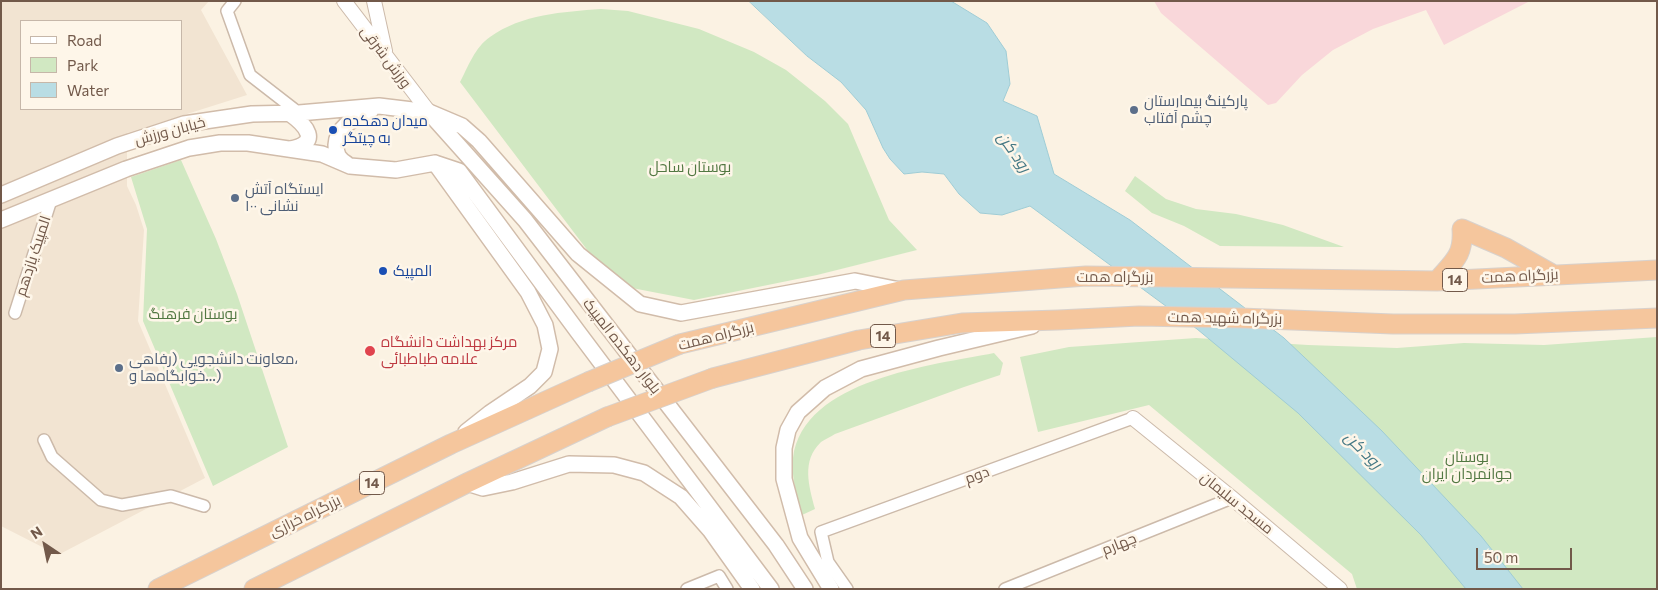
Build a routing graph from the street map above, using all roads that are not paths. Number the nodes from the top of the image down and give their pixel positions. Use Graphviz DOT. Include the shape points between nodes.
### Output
graph roads {
  1 [pos="235,1"];
  2 [pos="344,1"];
  3 [pos="374,1"];
  4 [pos="387,57"];
  5 [pos="378,106"];
  6 [pos="429,112"];
  7 [pos="294,113"];
  8 [pos="289,150"];
  9 [pos="435,163"];
  10 [pos="350,166"];
  11 [pos="1,196"];
  12 [pos="51,200"];
  13 [pos="1,220"];
  14 [pos="1657,270"];
  15 [pos="1552,274"];
  16 [pos="1437,281"];
  17 [pos="904,290"];
  18 [pos="15,313"];
  19 [pos="1657,318"];
  20 [pos="1058,320"];
  21 [pos="588,382"];
  22 [pos="1133,418"];
  23 [pos="44,440"];
  24 [pos="451,444"];
  25 [pos="467,483"];
  26 [pos="1232,498"];
  27 [pos="204,506"];
  28 [pos="159,588"];
  29 [pos="1339,588"];
  30 [pos="254,589"];
  31 [pos="687,589"];
  32 [pos="727,589"];
  33 [pos="752,589"];
  34 [pos="771,589"];
  35 [pos="806,589"];
  36 [pos="831,589"];
  37 [pos="847,589"];
  38 [pos="1005,589"];
  1 -- 7 [label="street" via="227,11 250,76"];
  2 -- 4 [label="street, ورزش شرقی"];
  3 -- 4 [label="street"];
  4 -- 6 [label="street, ورزش شرقی"];
  5 -- 6 [label="main road, خیابان ورزش"];
  5 -- 7 [label="main road, خیابان ورزش"];
  5 -- 10 [label="main road" via="348,122 340,131 336,140 338,158"];
  6 -- 17 [label="main road, خیابان ورزش" via="462,126 479,141 578,254 640,304 681,313 855,281"];
  6 -- 35 [label="main road, بلوار دهکده المپیک" via="525,220 776,545"];
  7 -- 8 [label="main road" via="309,135 304,145"];
  7 -- 11 [label="main road, خیابان ورزش" via="252,114 184,124 118,146"];
  8 -- 10 [label="main road, خیابان ورزش" via="322,154"];
  8 -- 12 [label="main road, خیابان ورزش" via="248,143 189,148 126,168"];
  9 -- 10 [label="main road, خیابان ورزش" via="396,170"];
  9 -- 24 [label="main road" via="528,292 545,325 550,350 544,372 530,386"];
  9 -- 34 [label="main road, بلوار دهکده المپیک" via="459,170"];
  12 -- 13 [label="main road, خیابان ورزش"];
  12 -- 18 [label="street, المپیک یازدهم"];
  14 -- 15 [label="highway, بزرگراه همت / 14"];
  15 -- 16 [label="highway, بزرگراه همت / 14"];
  15 -- 16 [label="highway" via="1506,248 1462,229 1463,244 1457,258"];
  16 -- 17 [label="highway, بزرگراه همت / 14" via="1086,276"];
  17 -- 21 [label="highway, بزرگراه همت / 14, bridge" via="680,344"];
  19 -- 20 [label="highway, بزرگراه شهید همت / 14" via="1515,324 1393,324 1139,316"];
  20 -- 25 [label="highway, 14, bridge" via="952,324 859,340 713,378 607,418"];
  20 -- 36 [label="main road" via="861,369 825,388 798,412 788,430 784,448 784,479 800,538"];
  21 -- 24 [label="highway, بزرگراه خرازی / 14"];
  22 -- 26 [label="street, مسجد سلیمان"];
  22 -- 37 [label="street, دوم" via="821,532 828,562"];
  23 -- 27 [label="street" via="52,457 101,500 122,505 171,496"];
  24 -- 28 [label="highway, بزرگراه خرازی / 14"];
  25 -- 30 [label="highway, 14"];
  25 -- 33 [label="main road" via="483,488 569,464 614,465 644,473 681,497 710,530"];
  26 -- 29 [label="street, مسجد سلیمان"];
  26 -- 38 [label="street, چهارم"];
  31 -- 32 [label="street" via="719,576"];
}
